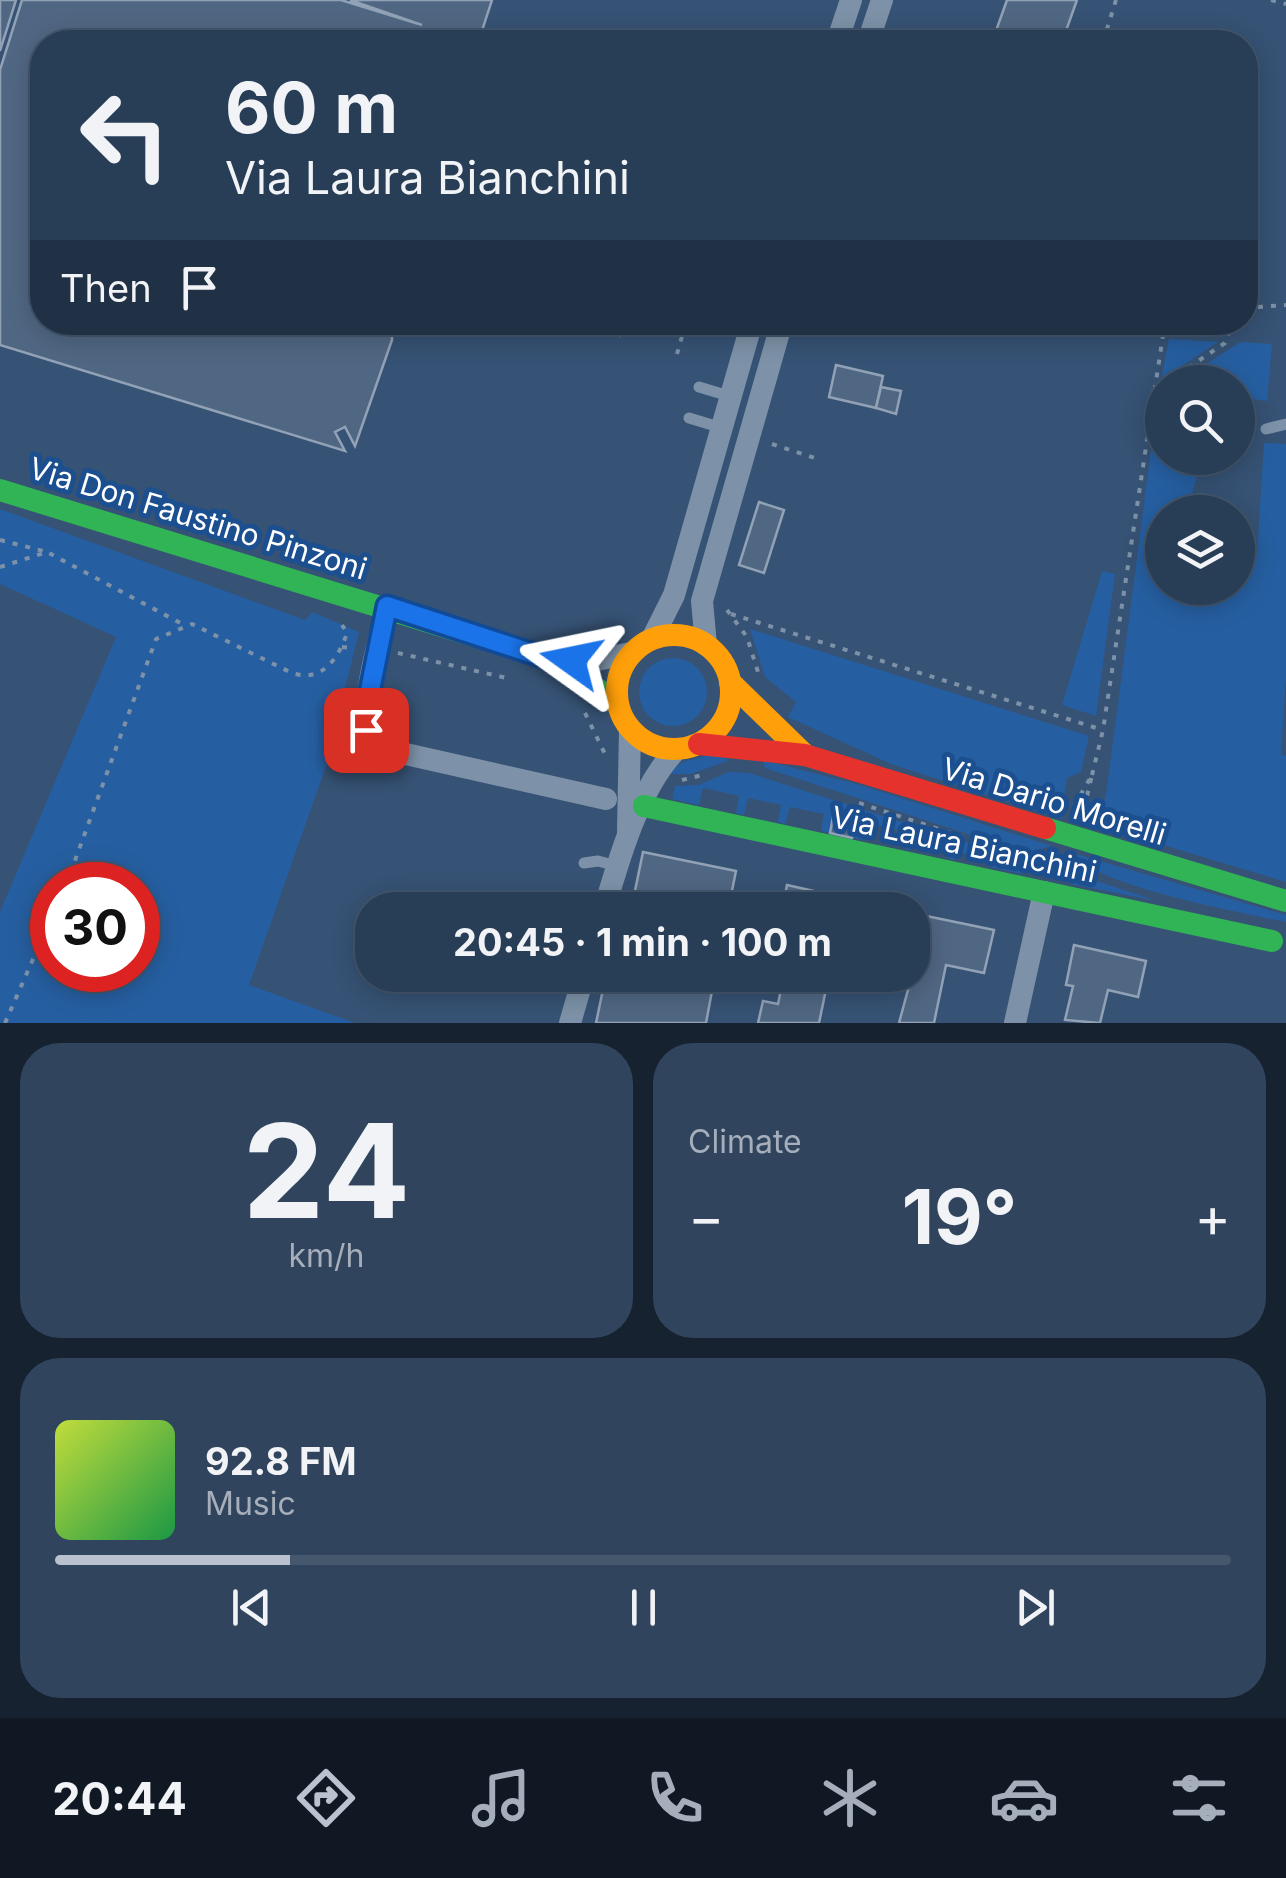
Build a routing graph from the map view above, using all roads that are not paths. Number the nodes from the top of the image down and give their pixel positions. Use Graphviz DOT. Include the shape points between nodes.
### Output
graph roads {
  1 [pos="851,0"];
  2 [pos="877,5"];
  3 [pos="842,30"];
  4 [pos="871,30"];
  5 [pos="748,335"];
  6 [pos="778,335"];
  7 [pos="699,387"];
  8 [pos="729,396"];
  9 [pos="689,418"];
  10 [pos="1286,424"];
  11 [pos="719,427"];
  12 [pos="1266,429"];
  13 [pos="744,458"];
  14 [pos="0,490"];
  15 [pos="387,606"];
  16 [pos="652,639"];
  17 [pos="706,644"];
  18 [pos="632,653"];
  19 [pos="549,659"];
  20 [pos="730,682"];
  21 [pos="617,701"];
  22 [pos="630,729"];
  23 [pos="688,746"];
  24 [pos="805,755"];
  25 [pos="642,790"];
  26 [pos="606,799"];
  27 [pos="584,863"];
  28 [pos="617,866"];
  29 [pos="609,892"];
  30 [pos="1044,892"];
  31 [pos="1286,902"];
  32 [pos="1272,941"];
  33 [pos="579,992"];
  34 [pos="570,1023"];
  35 [pos="1015,1023"];
  1 -- 3 [label="street"];
  2 -- 4 [label="street"];
  5 -- 8 [label="street"];
  6 -- 13 [label="street"];
  7 -- 8 [label="lane"];
  8 -- 11 [label="street"];
  9 -- 11 [label="lane"];
  10 -- 12 [label="lane"];
  11 -- 13 [label="street" via="732,432"];
  11 -- 16 [label="street" via="674,595"];
  13 -- 17 [label="street" via="702,601"];
  14 -- 15 [label="street, Via Don Faustino Pinzoni"];
  15 -- 19 [label="street, Via Don Faustino Pinzoni"];
  15 -- 26 [label="street" via="364,719 378,748"];
  16 -- 17 [label="street" via="680,635"];
  16 -- 18 [label="street"];
  17 -- 20 [label="street"];
  18 -- 19 [label="street, Via Don Faustino Pinzoni" via="592,661"];
  18 -- 21 [label="street" via="619,676"];
  19 -- 21 [label="street, Via Don Faustino Pinzoni"];
  20 -- 23 [label="street" via="721,724"];
  20 -- 24 [label="street, Via Dario Morelli"];
  21 -- 22 [label="street"];
  22 -- 23 [label="street" via="651,744"];
  22 -- 25 [label="street"];
  23 -- 24 [label="street, Via Dario Morelli"];
  23 -- 25 [label="street"];
  24 -- 31 [label="street, Via Dario Morelli"];
  25 -- 28 [label="street"];
  25 -- 30 [label="street, Via Laura Bianchini"];
  27 -- 28 [label="lane"];
  28 -- 29 [label="street"];
  30 -- 32 [label="street, Via Laura Bianchini"];
  30 -- 35 [label="street"];
  33 -- 34 [label="street"];
}
